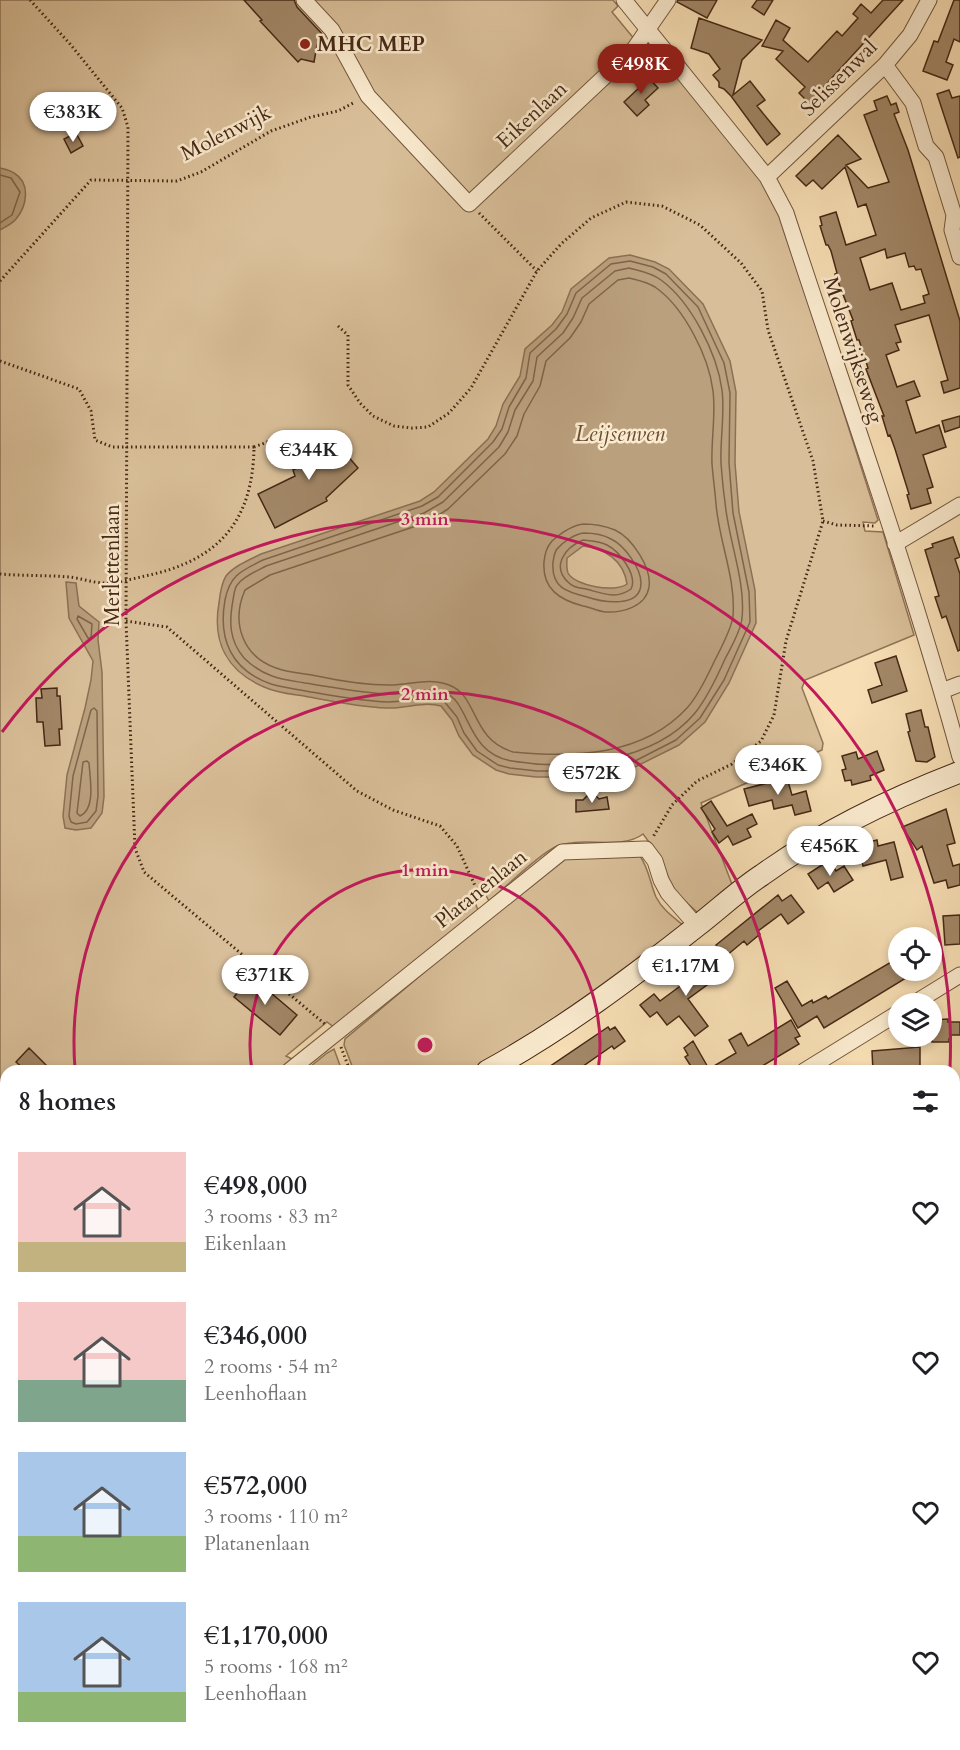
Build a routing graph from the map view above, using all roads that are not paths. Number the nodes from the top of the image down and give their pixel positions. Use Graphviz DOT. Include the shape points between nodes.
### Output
graph roads {
  1 [pos="304,0"];
  2 [pos="624,0"];
  3 [pos="668,0"];
  4 [pos="929,0"];
  5 [pos="648,30"];
  6 [pos="885,65"];
  7 [pos="767,177"];
  8 [pos="960,256"];
  9 [pos="960,505"];
  10 [pos="895,544"];
  11 [pos="960,684"];
  12 [pos="942,691"];
  13 [pos="960,758"];
  14 [pos="960,772"];
  15 [pos="697,926"];
  16 [pos="960,975"];
  17 [pos="931,993"];
  18 [pos="888,1018"];
  19 [pos="296,1065"];
  20 [pos="498,1065"];
  21 [pos="814,1065"];
  1 -- 5 [label="street, Eikenlaan" via="332,30 368,96 469,204 634,49"];
  2 -- 5 [label="street, Molenwijkseweg"];
  3 -- 5 [label="street, Eikenlaan"];
  4 -- 6 [label="street, Selissenwal" via="910,35"];
  5 -- 7 [label="street, Molenwijkseweg"];
  6 -- 7 [label="street, Selissenwal"];
  6 -- 8 [label="street" via="912,103 926,146 936,157 954,215 952,230"];
  7 -- 10 [label="street, Molenwijkseweg" via="786,213"];
  9 -- 10 [label="street"];
  10 -- 12 [label="street, Molenwijkseweg"];
  11 -- 12 [label="street"];
  12 -- 13 [label="street, Molenwijkseweg"];
  14 -- 15 [label="street" via="829,831 761,875"];
  15 -- 19 [label="street, Platanenlaan" via="668,893 646,849 562,852"];
  15 -- 20 [label="street" via="597,1003"];
  16 -- 17 [label="street"];
  18 -- 21 [label="street"];
}
